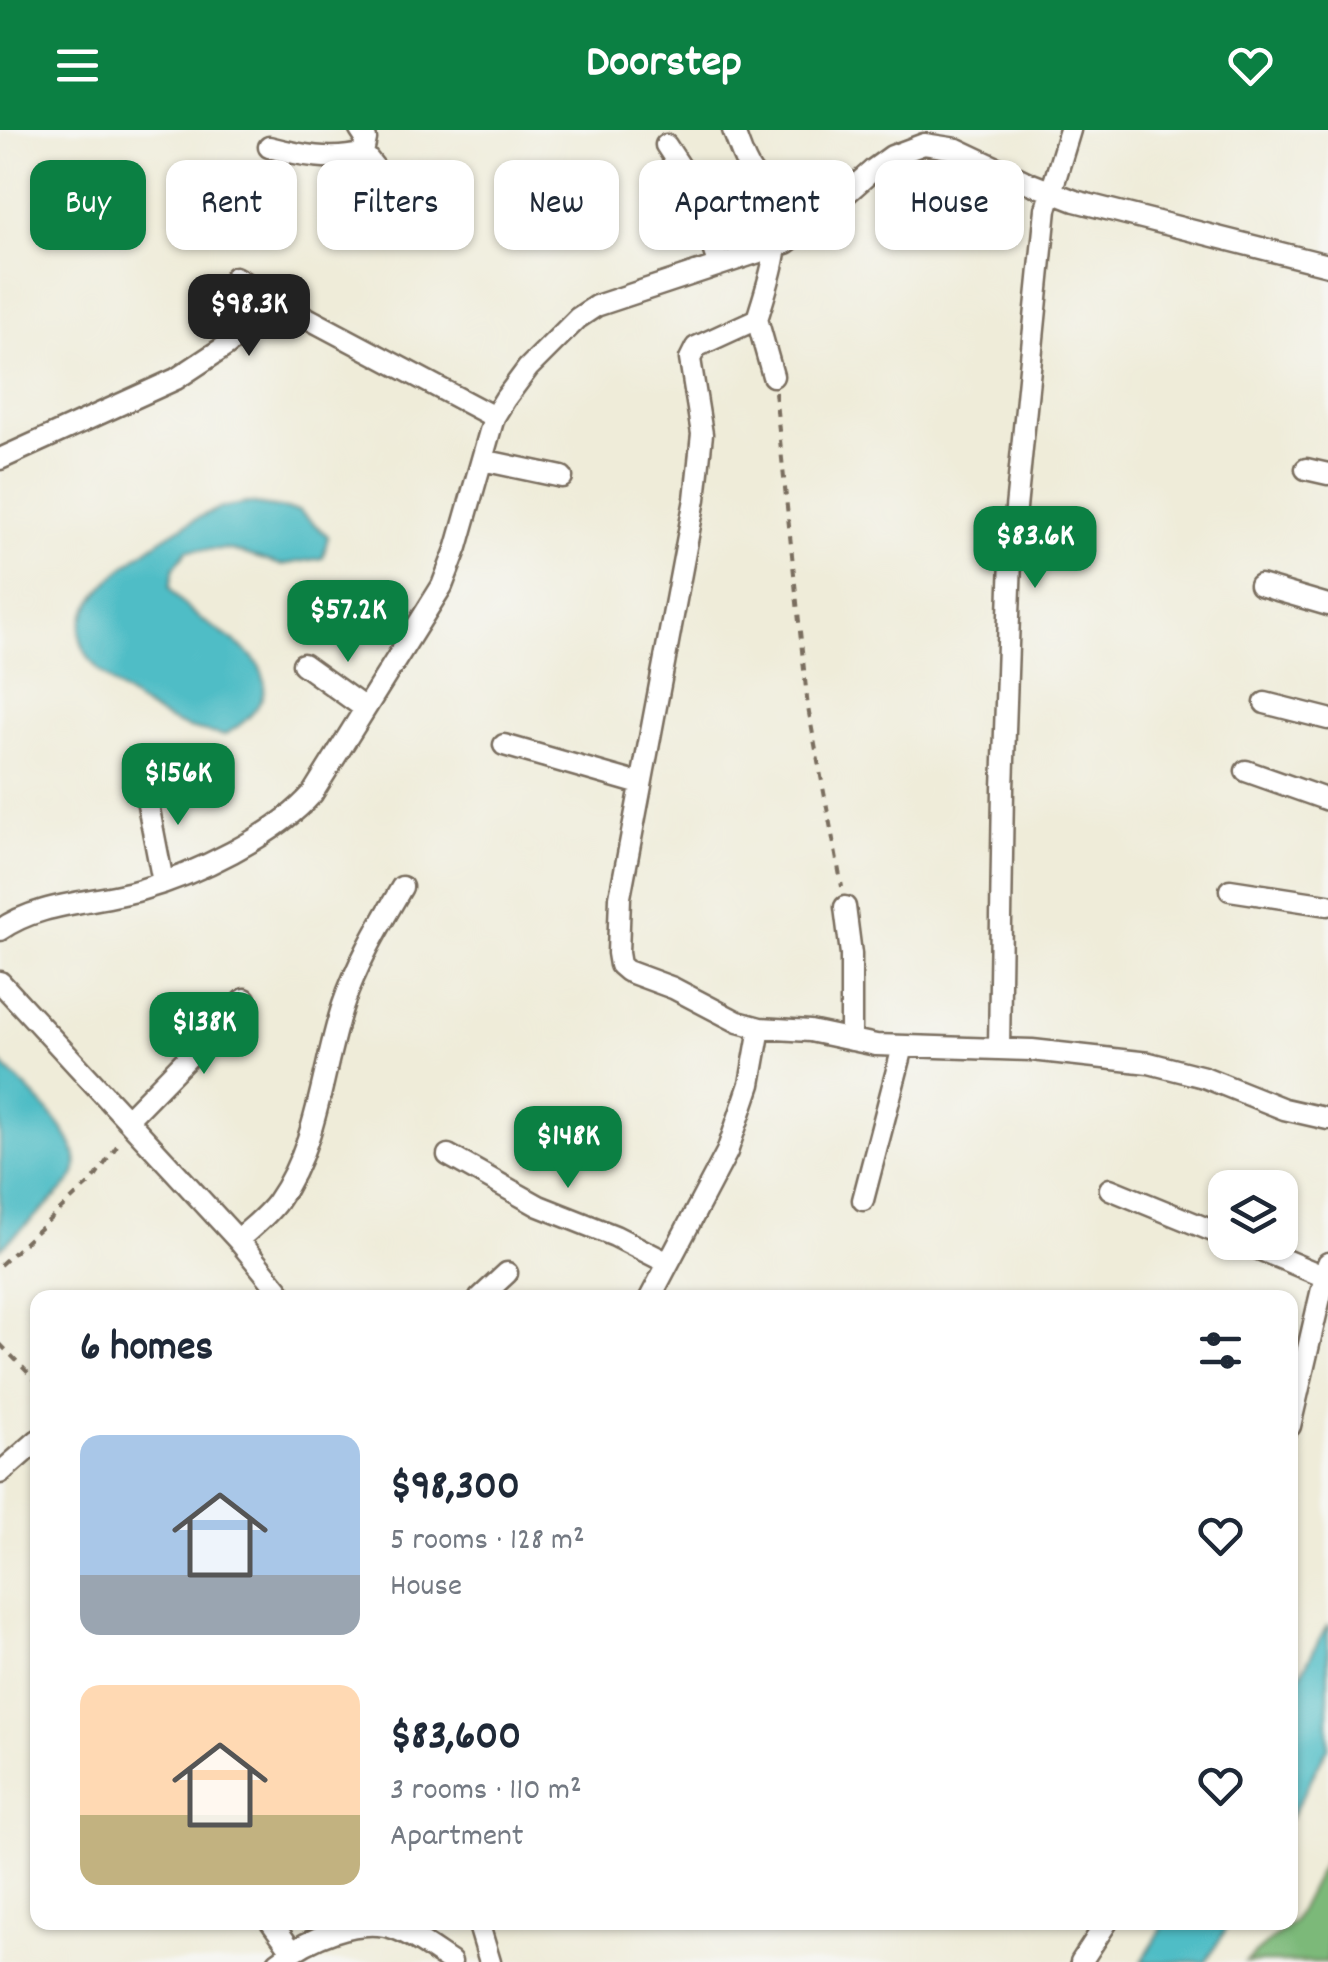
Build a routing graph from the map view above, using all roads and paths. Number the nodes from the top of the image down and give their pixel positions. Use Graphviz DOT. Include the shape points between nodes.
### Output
graph roads {
  1 [pos="360,130"];
  2 [pos="733,130"];
  3 [pos="1070,130"];
  4 [pos="666,146"];
  5 [pos="270,147"];
  6 [pos="363,153"];
  7 [pos="369,160"];
  8 [pos="746,160"];
  9 [pos="855,185"];
  10 [pos="1050,192"];
  11 [pos="767,250"];
  12 [pos="774,250"];
  13 [pos="718,263"];
  14 [pos="1328,265"];
  15 [pos="235,277"];
  16 [pos="279,303"];
  17 [pos="756,318"];
  18 [pos="773,376"];
  19 [pos="494,417"];
  20 [pos="0,459"];
  21 [pos="482,460"];
  22 [pos="1306,468"];
  23 [pos="1328,474"];
  24 [pos="562,476"];
  25 [pos="1260,585"];
  26 [pos="1328,604"];
  27 [pos="303,664"];
  28 [pos="1265,704"];
  29 [pos="364,707"];
  30 [pos="1328,720"];
  31 [pos="504,745"];
  32 [pos="1246,771"];
  33 [pos="144,784"];
  34 [pos="640,784"];
  35 [pos="1328,800"];
  36 [pos="163,882"];
  37 [pos="402,887"];
  38 [pos="1230,890"];
  39 [pos="1328,905"];
  40 [pos="845,907"];
  41 [pos="0,930"];
  42 [pos="0,982"];
  43 [pos="245,999"];
  44 [pos="760,1028"];
  45 [pos="851,1040"];
  46 [pos="903,1047"];
  47 [pos="999,1048"];
  48 [pos="1328,1119"];
  49 [pos="127,1120"];
  50 [pos="448,1154"];
  51 [pos="1110,1189"];
  52 [pos="863,1200"];
  53 [pos="1208,1229"];
  54 [pos="238,1240"];
  55 [pos="1296,1260"];
  56 [pos="668,1263"];
  57 [pos="0,1266"];
  58 [pos="1326,1270"];
  59 [pos="507,1273"];
  60 [pos="279,1290"];
  61 [pos="489,1290"];
  62 [pos="654,1290"];
  63 [pos="0,1344"];
  64 [pos="30,1375"];
  65 [pos="1298,1375"];
  66 [pos="30,1447"];
  67 [pos="0,1473"];
  68 [pos="275,1930"];
  69 [pos="348,1930"];
  70 [pos="400,1930"];
  71 [pos="480,1930"];
  72 [pos="1101,1930"];
  73 [pos="285,1956"];
  74 [pos="451,1962"];
  75 [pos="490,1962"];
  76 [pos="1081,1962"];
  1 -- 6 [label="street"];
  2 -- 8 [label="street"];
  3 -- 10 [label="street"];
  4 -- 13 [label="street" via="692,183"];
  5 -- 6 [label="street" via="314,156"];
  6 -- 7 [label="street"];
  9 -- 10 [label="street" via="892,156 924,144 957,149"];
  10 -- 14 [label="street"];
  10 -- 47 [label="street" via="1012,558"];
  11 -- 13 [label="street"];
  12 -- 17 [label="street"];
  13 -- 19 [label="street" via="578,318 528,368"];
  15 -- 16 [label="street"];
  16 -- 19 [label="street"];
  16 -- 20 [label="street" via="176,379"];
  17 -- 18 [label="street"];
  17 -- 34 [label="street" via="696,347 690,358 702,434 697,483"];
  18 -- 40 [label="path" via="808,708"];
  19 -- 21 [label="street"];
  21 -- 24 [label="street"];
  21 -- 29 [label="street" via="451,566"];
  22 -- 23 [label="street"];
  25 -- 26 [label="street"];
  27 -- 29 [label="street"];
  28 -- 30 [label="street"];
  29 -- 36 [label="street" via="294,814"];
  31 -- 34 [label="street"];
  32 -- 35 [label="street"];
  33 -- 36 [label="street"];
  34 -- 44 [label="street" via="620,898 620,965 724,1018"];
  36 -- 41 [label="street" via="29,915"];
  37 -- 54 [label="street" via="342,1008 315,1123 294,1175 275,1206"];
  38 -- 39 [label="street"];
  40 -- 45 [label="street"];
  42 -- 49 [label="street"];
  43 -- 49 [label="street"];
  44 -- 45 [label="street"];
  44 -- 56 [label="street" via="727,1152"];
  45 -- 46 [label="street"];
  46 -- 47 [label="street"];
  46 -- 52 [label="street"];
  47 -- 48 [label="street" via="1149,1062"];
  49 -- 54 [label="street"];
  49 -- 57 [label="path" via="118,1148 94,1179"];
  50 -- 56 [label="street" via="540,1206"];
  51 -- 53 [label="street"];
  54 -- 60 [label="street"];
  55 -- 58 [label="street"];
  56 -- 62 [label="street"];
  58 -- 65 [label="street"];
  59 -- 61 [label="street"];
  63 -- 64 [label="path"];
  66 -- 67 [label="street"];
  68 -- 73 [label="street"];
  69 -- 73 [label="street"];
  70 -- 74 [label="street"];
  71 -- 75 [label="street"];
  72 -- 76 [label="street"];
}
